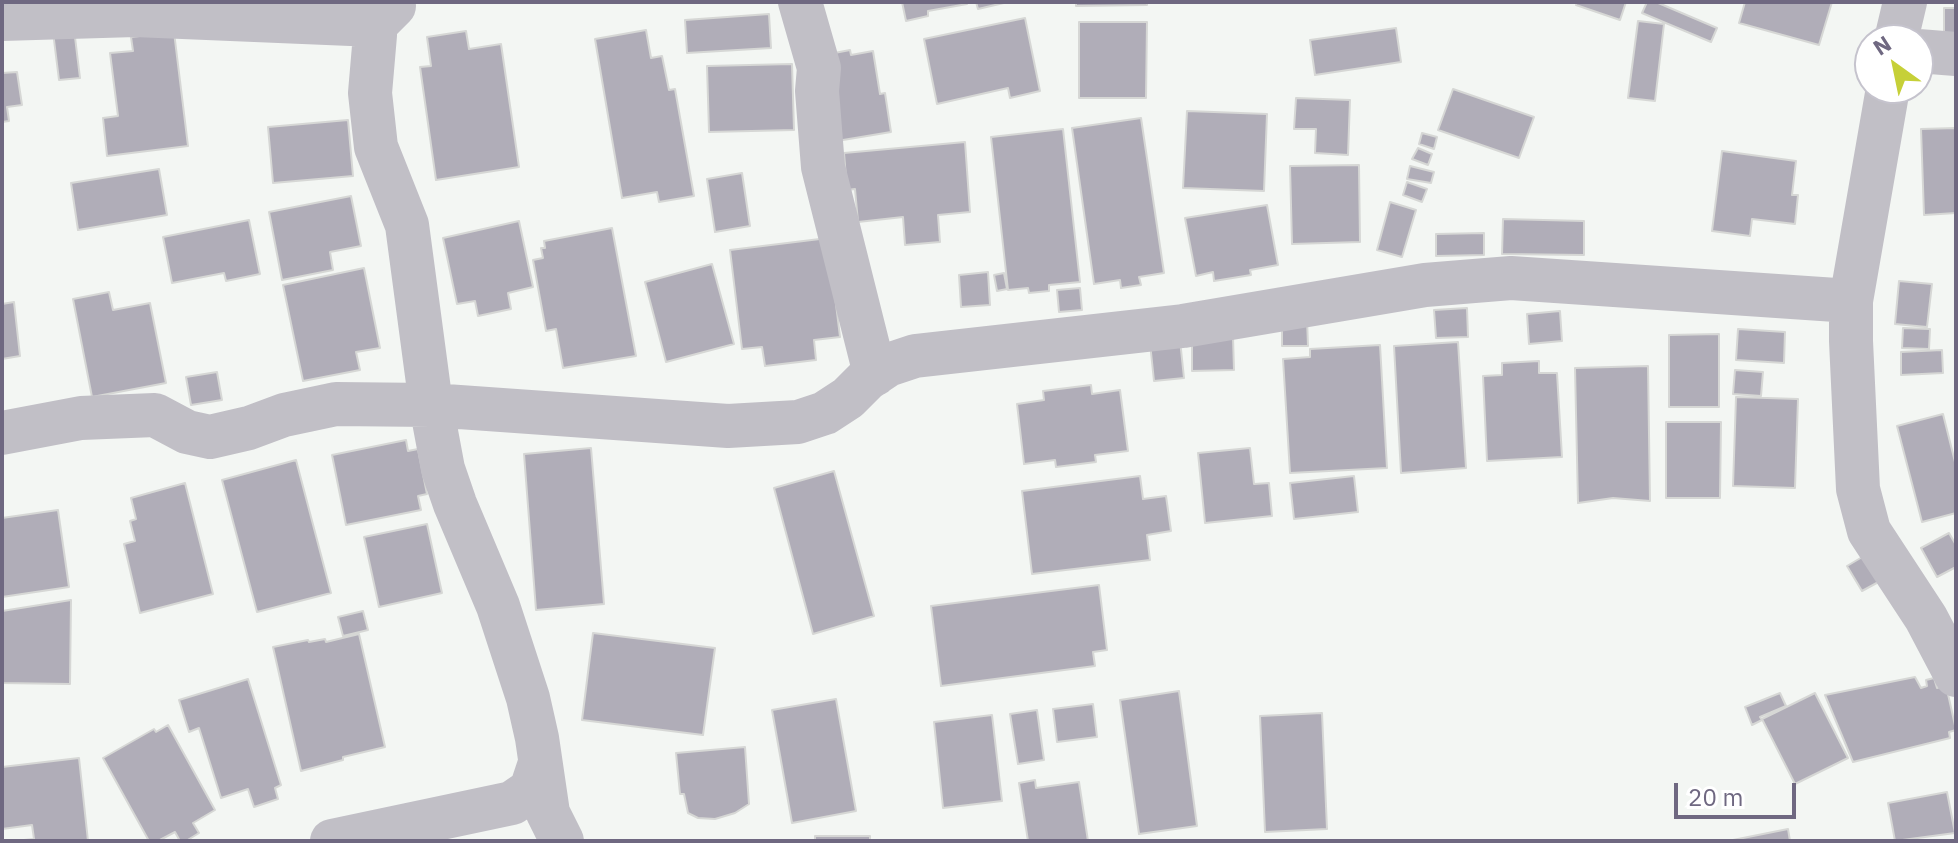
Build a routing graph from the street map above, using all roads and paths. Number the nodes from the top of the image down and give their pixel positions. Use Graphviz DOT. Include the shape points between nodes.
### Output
graph roads {
  1 [pos="800,2"];
  2 [pos="1905,2"];
  3 [pos="383,10"];
  4 [pos="2,19"];
  5 [pos="1900,24"];
  6 [pos="1934,52"];
  7 [pos="1956,54"];
  8 [pos="1885,104"];
  9 [pos="1851,301"];
  10 [pos="875,374"];
  11 [pos="431,405"];
  12 [pos="2,433"];
  13 [pos="1956,675"];
  14 [pos="541,819"];
  15 [pos="332,841"];
  1 -- 10 [label="street" via="819,68 823,167"];
  2 -- 5 [label="street"];
  3 -- 4 [label="street"];
  3 -- 11 [label="street" via="370,93 376,147 407,225"];
  6 -- 7 [label="street"];
  8 -- 9 [label="street"];
  9 -- 10 [label="street" via="1511,278 1425,285 1183,326 915,356"];
  9 -- 13 [label="street" via="1858,489 1869,531"];
  10 -- 11 [label="street" via="825,413 798,422 728,426"];
  11 -- 12 [label="street" via="336,404 210,437 155,415 81,418"];
  11 -- 14 [label="street" via="447,481 498,606 528,698 539,766 531,790"];
  14 -- 15 [label="street"];
}
